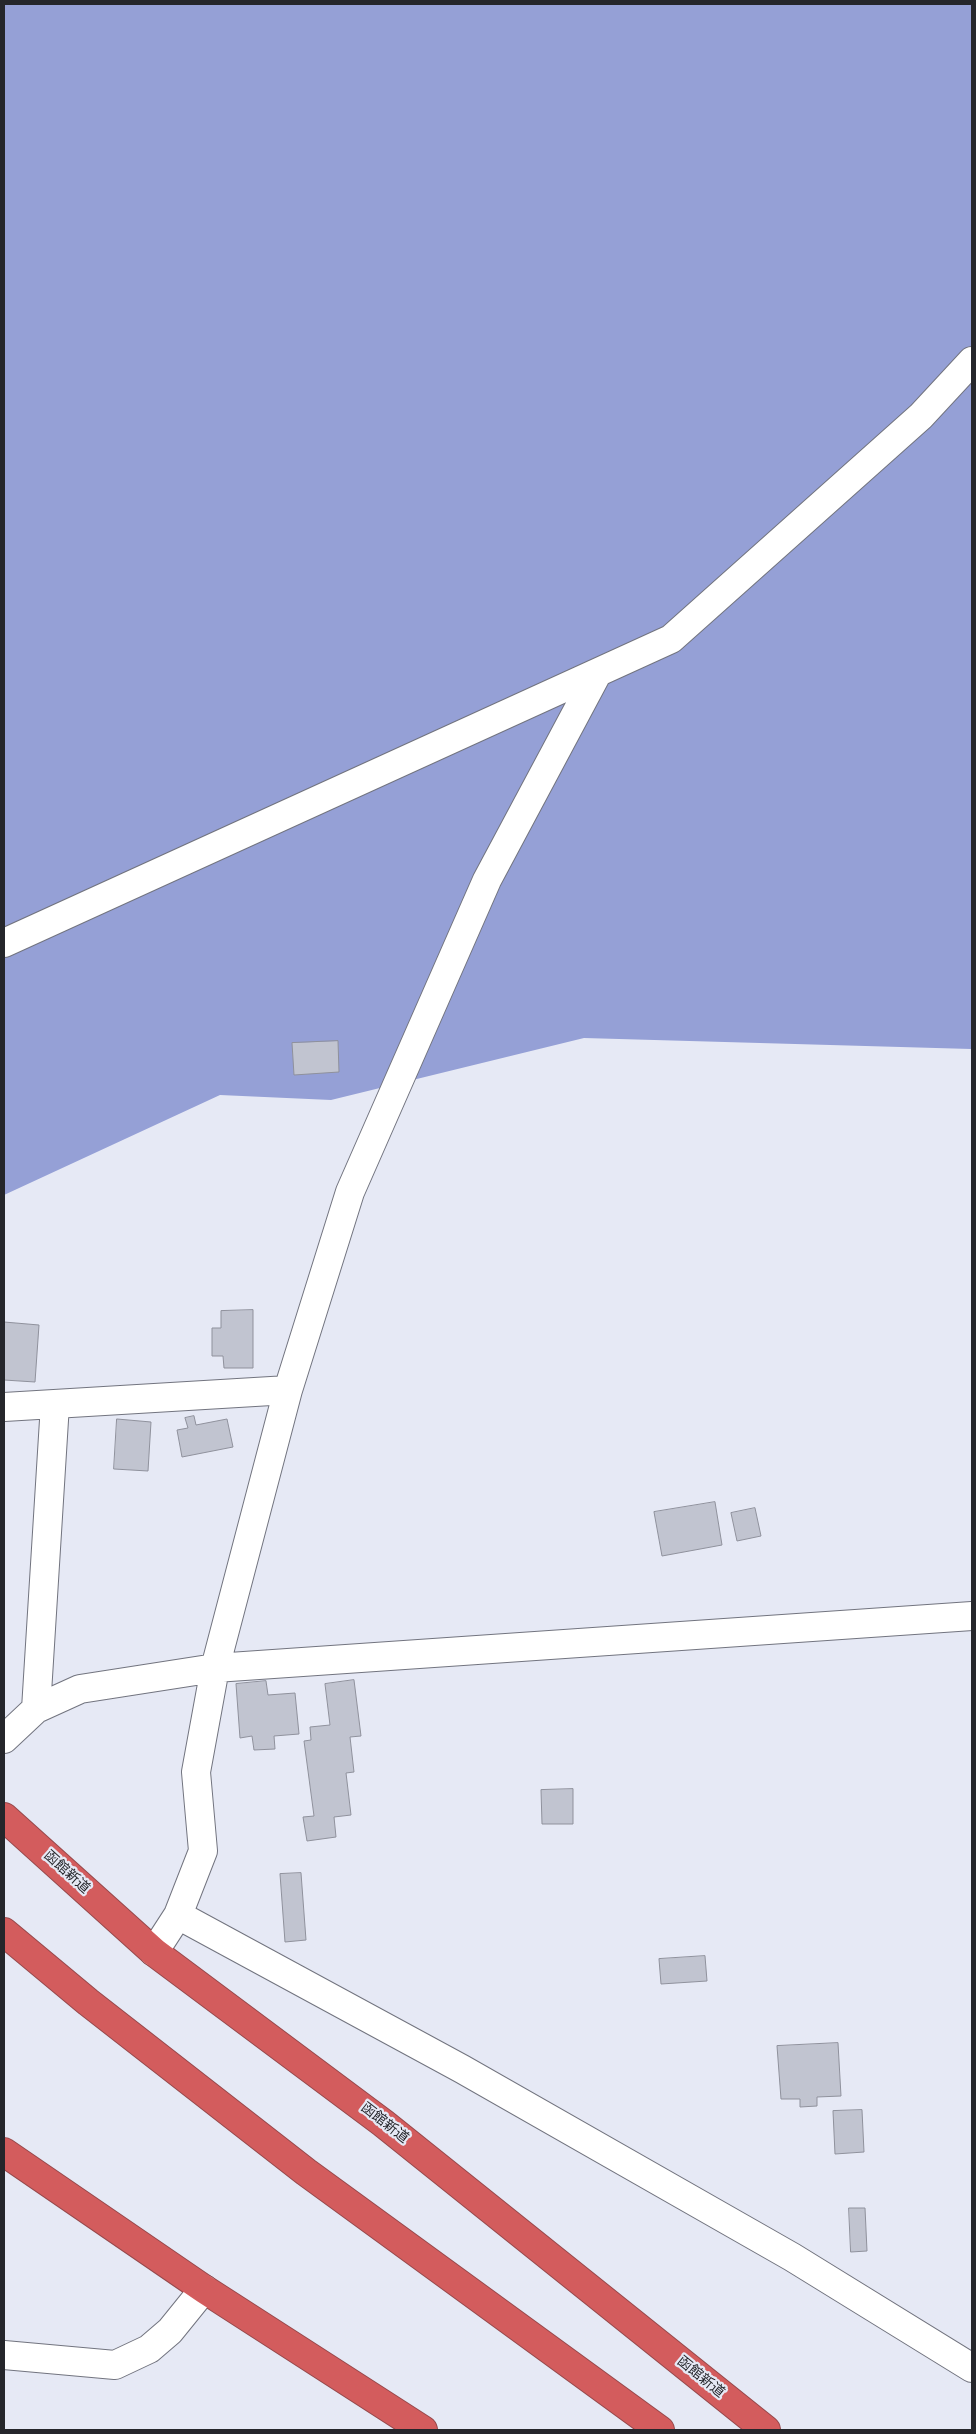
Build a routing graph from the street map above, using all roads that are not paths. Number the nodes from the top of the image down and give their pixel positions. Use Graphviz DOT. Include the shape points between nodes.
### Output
graph roads {
  1 [pos="972,361"];
  2 [pos="597,674"];
  3 [pos="4,943"];
  4 [pos="288,1390"];
  5 [pos="55,1404"];
  6 [pos="4,1408"];
  7 [pos="972,1616"];
  8 [pos="215,1668"];
  9 [pos="36,1709"];
  10 [pos="4,1739"];
  11 [pos="4,1817"];
  12 [pos="178,1915"];
  13 [pos="4,1932"];
  14 [pos="154,1952"];
  15 [pos="4,2152"];
  16 [pos="204,2289"];
  17 [pos="4,2355"];
  18 [pos="972,2368"];
  19 [pos="424,2430"];
  20 [pos="660,2430"];
  21 [pos="766,2430"];
  1 -- 2 [label="street" via="922,416 671,639"];
  2 -- 3 [label="street"];
  2 -- 4 [label="street" via="487,880 350,1192"];
  4 -- 5 [label="street"];
  4 -- 8 [label="street"];
  5 -- 6 [label="street"];
  5 -- 9 [label="street"];
  7 -- 8 [label="street"];
  8 -- 9 [label="street" via="80,1689"];
  8 -- 12 [label="street" via="196,1772 203,1851"];
  9 -- 10 [label="street"];
  11 -- 14 [label="highway, 函館新道"];
  12 -- 14 [label="street"];
  12 -- 18 [label="street" via="462,2069 758,2237"];
  13 -- 20 [label="highway" via="88,2002 306,2172"];
  14 -- 21 [label="highway, 函館新道" via="383,2123"];
  15 -- 16 [label="highway"];
  16 -- 17 [label="street" via="170,2330 149,2349 115,2365"];
  16 -- 19 [label="highway"];
}
